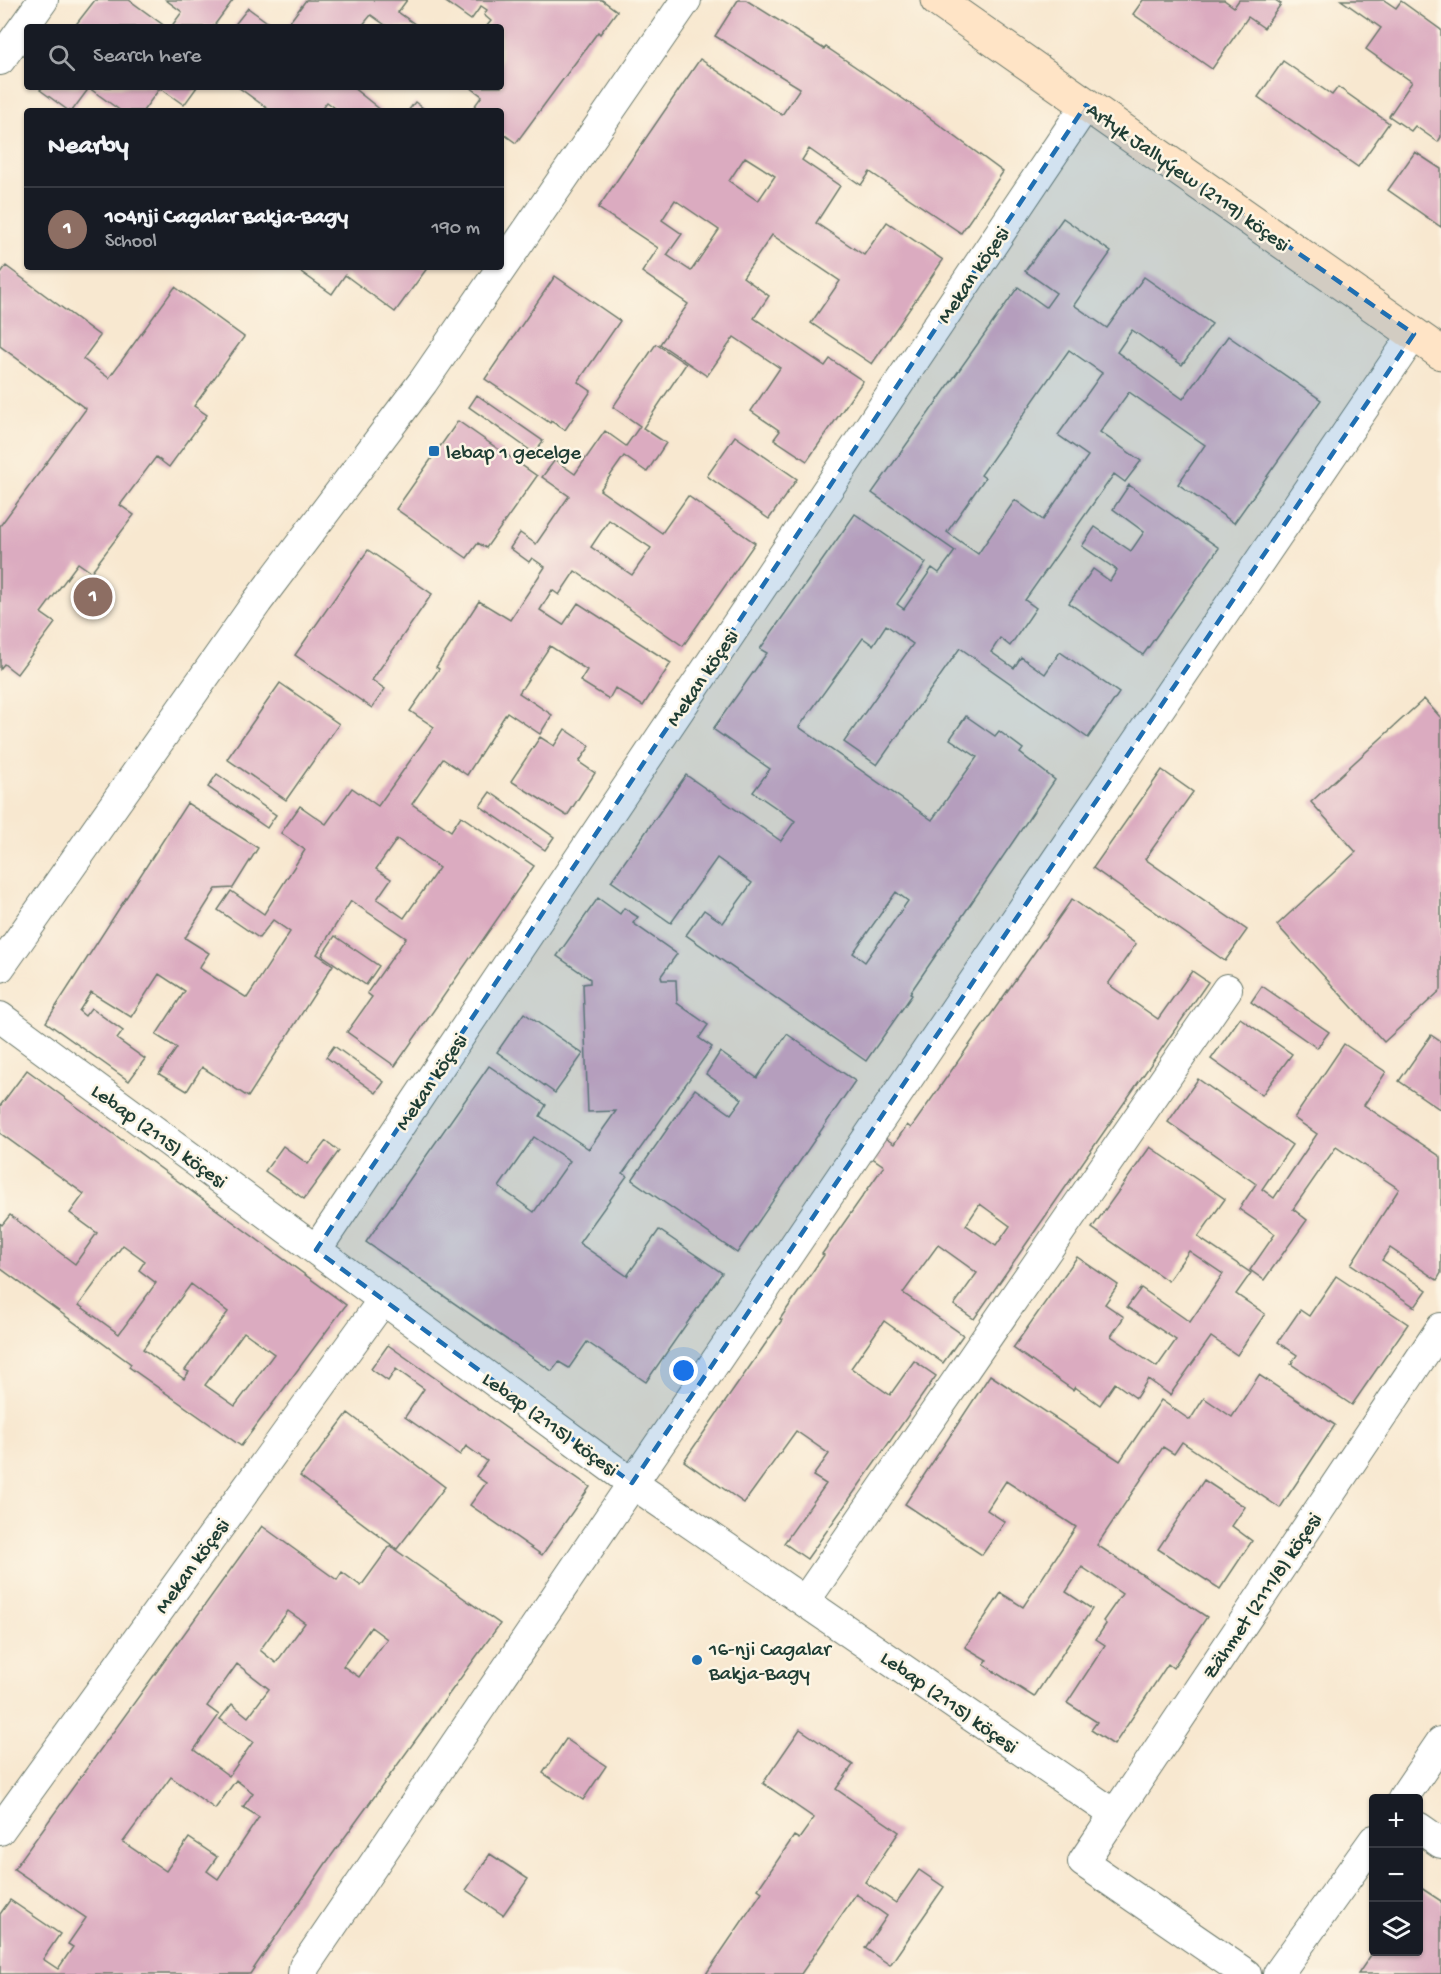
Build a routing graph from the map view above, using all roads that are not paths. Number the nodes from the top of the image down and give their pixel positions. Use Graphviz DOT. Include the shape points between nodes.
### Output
graph roads {
  1 [pos="43,0"];
  2 [pos="686,0"];
  3 [pos="937,0"];
  4 [pos="26,24"];
  5 [pos="24,27"];
  6 [pos="0,60"];
  7 [pos="1086,105"];
  8 [pos="504,264"];
  9 [pos="500,270"];
  10 [pos="1414,334"];
  11 [pos="1441,353"];
  12 [pos="0,968"];
  13 [pos="1227,989"];
  14 [pos="0,1017"];
  15 [pos="316,1250"];
  16 [pos="383,1300"];
  17 [pos="1441,1328"];
  18 [pos="632,1483"];
  19 [pos="805,1601"];
  20 [pos="1441,1742"];
  21 [pos="1406,1794"];
  22 [pos="1113,1814"];
  23 [pos="0,1830"];
  24 [pos="1423,1830"];
  25 [pos="1441,1843"];
  26 [pos="1369,1847"];
  27 [pos="303,1974"];
  28 [pos="1246,1974"];
  29 [pos="1278,1974"];
  1 -- 4 [label="street"];
  2 -- 8 [label="street"];
  3 -- 7 [label="street, Artyk Jallyýew (2119) köçesi"];
  5 -- 6 [label="street"];
  7 -- 10 [label="street, Artyk Jallyýew (2119) köçesi"];
  7 -- 15 [label="street, Mekan köçesi"];
  9 -- 12 [label="street" via="423,382 257,602"];
  10 -- 11 [label="street, Artyk Jallyýew (2119) köçesi"];
  10 -- 18 [label="street"];
  13 -- 19 [label="street"];
  14 -- 15 [label="street, Lebap (2115) köçesi"];
  15 -- 16 [label="street, Lebap (2115) köçesi"];
  16 -- 18 [label="street, Lebap (2115) köçesi"];
  16 -- 23 [label="street, Mekan köçesi"];
  17 -- 22 [label="street, Zähmet (2111/8) köçesi"];
  18 -- 19 [label="street, Lebap (2115) köçesi"];
  18 -- 27 [label="street" via="310,1957"];
  19 -- 22 [label="street, Lebap (2115) köçesi"];
  20 -- 21 [label="street"];
  22 -- 28 [label="street, Zähmet (2111/8) köçesi" via="1083,1862"];
  24 -- 25 [label="street"];
  26 -- 29 [label="street"];
}
